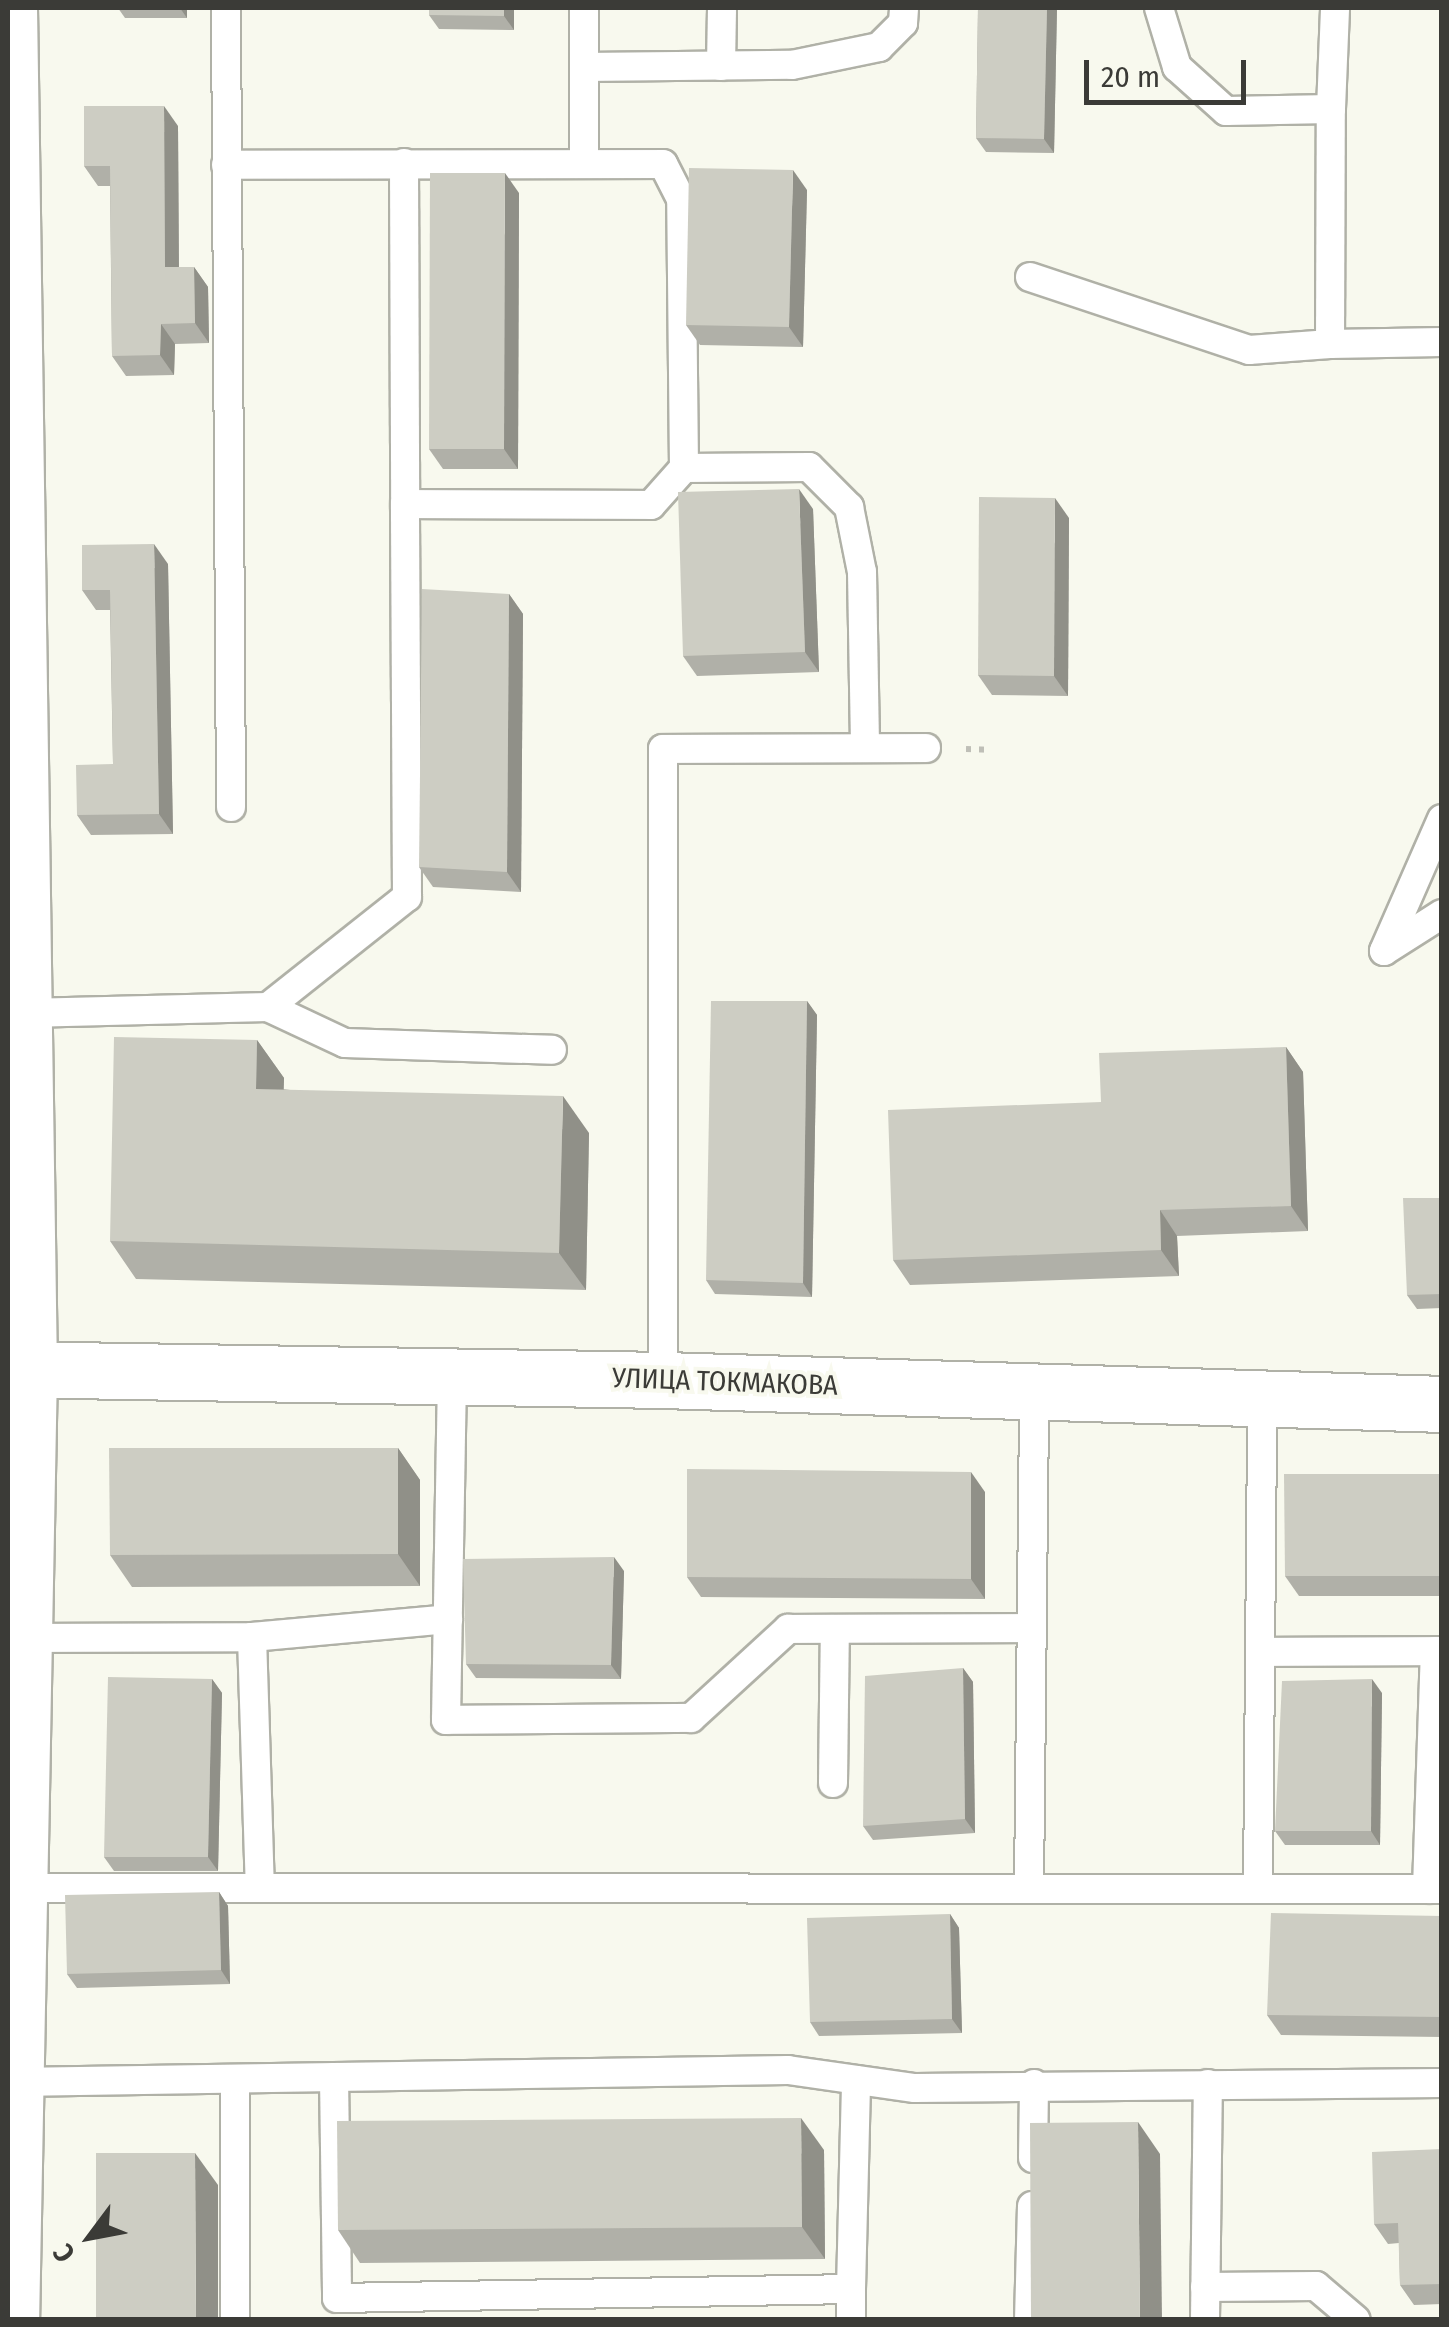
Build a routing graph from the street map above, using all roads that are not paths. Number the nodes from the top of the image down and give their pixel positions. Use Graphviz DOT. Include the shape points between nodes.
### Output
graph roads {
  1 [pos="10,8"];
  2 [pos="226,8"];
  3 [pos="584,8"];
  4 [pos="722,8"];
  5 [pos="904,8"];
  6 [pos="1160,8"];
  7 [pos="1335,8"];
  8 [pos="722,66"];
  9 [pos="584,67"];
  10 [pos="1330,109"];
  11 [pos="584,161"];
  12 [pos="404,162"];
  13 [pos="226,164"];
  14 [pos="1030,277"];
  15 [pos="1442,342"];
  16 [pos="1330,344"];
  17 [pos="684,468"];
  18 [pos="404,504"];
  19 [pos="865,746"];
  20 [pos="926,748"];
  21 [pos="231,807"];
  22 [pos="1442,819"];
  23 [pos="1442,914"];
  24 [pos="268,1006"];
  25 [pos="26,1013"];
  26 [pos="552,1050"];
  27 [pos="18,1369"];
  28 [pos="452,1376"];
  29 [pos="663,1380"];
  30 [pos="1034,1391"];
  31 [pos="1262,1398"];
  32 [pos="1442,1404"];
  33 [pos="448,1620"];
  34 [pos="1031,1628"];
  35 [pos="834,1629"];
  36 [pos="252,1637"];
  37 [pos="16,1638"];
  38 [pos="1438,1651"];
  39 [pos="1260,1652"];
  40 [pos="832,1784"];
  41 [pos="260,1886"];
  42 [pos="19,1888"];
  43 [pos="1028,1888"];
  44 [pos="1258,1888"];
  45 [pos="1434,1888"];
  46 [pos="334,2077"];
  47 [pos="235,2078"];
  48 [pos="856,2080"];
  49 [pos="15,2082"];
  50 [pos="1442,2083"];
  51 [pos="1034,2084"];
  52 [pos="1208,2084"];
  53 [pos="1205,2287"];
  54 [pos="851,2289"];
  55 [pos="10,2304"];
  56 [pos="235,2320"];
  57 [pos="851,2320"];
  58 [pos="1029,2320"];
  59 [pos="1205,2320"];
  60 [pos="1356,2320"];
  1 -- 25 [label="street"];
  2 -- 13 [label="lane"];
  3 -- 9 [label="lane"];
  4 -- 8 [label="lane"];
  5 -- 8 [label="lane" via="903,23 879,47 792,65"];
  6 -- 10 [label="lane" via="1177,66 1226,110"];
  7 -- 10 [label="lane"];
  8 -- 9 [label="lane"];
  9 -- 11 [label="lane"];
  10 -- 16 [label="lane"];
  11 -- 12 [label="lane"];
  11 -- 17 [label="lane" via="663,164 681,198"];
  12 -- 13 [label="lane"];
  12 -- 18 [label="lane"];
  13 -- 21 [label="lane"];
  14 -- 16 [label="lane" via="1248,350"];
  15 -- 16 [label="lane"];
  17 -- 18 [label="lane" via="651,504"];
  17 -- 19 [label="lane" via="810,467 849,507 862,572"];
  18 -- 24 [label="lane" via="407,897"];
  19 -- 20 [label="lane"];
  19 -- 29 [label="lane" via="664,749"];
  22 -- 23 [label="lane" via="1384,951"];
  24 -- 25 [label="lane"];
  24 -- 26 [label="lane" via="346,1043"];
  25 -- 27 [label="street"];
  27 -- 28 [label="street, УЛИЦА ТОКМАКОВА"];
  27 -- 37 [label="street"];
  28 -- 29 [label="street, УЛИЦА ТОКМАКОВА"];
  28 -- 33 [label="lane"];
  29 -- 30 [label="street, УЛИЦА ТОКМАКОВА"];
  30 -- 31 [label="street, УЛИЦА ТОКМАКОВА"];
  30 -- 34 [label="lane"];
  31 -- 32 [label="street, УЛИЦА ТОКМАКОВА"];
  31 -- 39 [label="lane"];
  33 -- 35 [label="lane" via="446,1720 691,1718 788,1629"];
  33 -- 36 [label="lane"];
  34 -- 35 [label="lane"];
  34 -- 43 [label="lane"];
  35 -- 40 [label="lane"];
  36 -- 37 [label="lane"];
  36 -- 41 [label="lane"];
  37 -- 42 [label="street"];
  38 -- 39 [label="lane"];
  38 -- 45 [label="lane"];
  39 -- 44 [label="lane"];
  41 -- 42 [label="lane"];
  41 -- 43 [label="lane"];
  42 -- 49 [label="street"];
  43 -- 44 [label="lane"];
  44 -- 45 [label="lane"];
  46 -- 47 [label="lane"];
  46 -- 48 [label="lane" via="788,2070"];
  46 -- 54 [label="lane" via="337,2298"];
  47 -- 49 [label="lane"];
  47 -- 56 [label="lane"];
  48 -- 51 [label="lane" via="915,2088"];
  48 -- 54 [label="lane"];
  49 -- 55 [label="street"];
  50 -- 52 [label="lane"];
  51 -- 52 [label="lane"];
  51 -- 58 [label="lane"];
  52 -- 53 [label="lane"];
  53 -- 59 [label="lane"];
  53 -- 60 [label="lane" via="1316,2286"];
  54 -- 57 [label="lane"];
}
